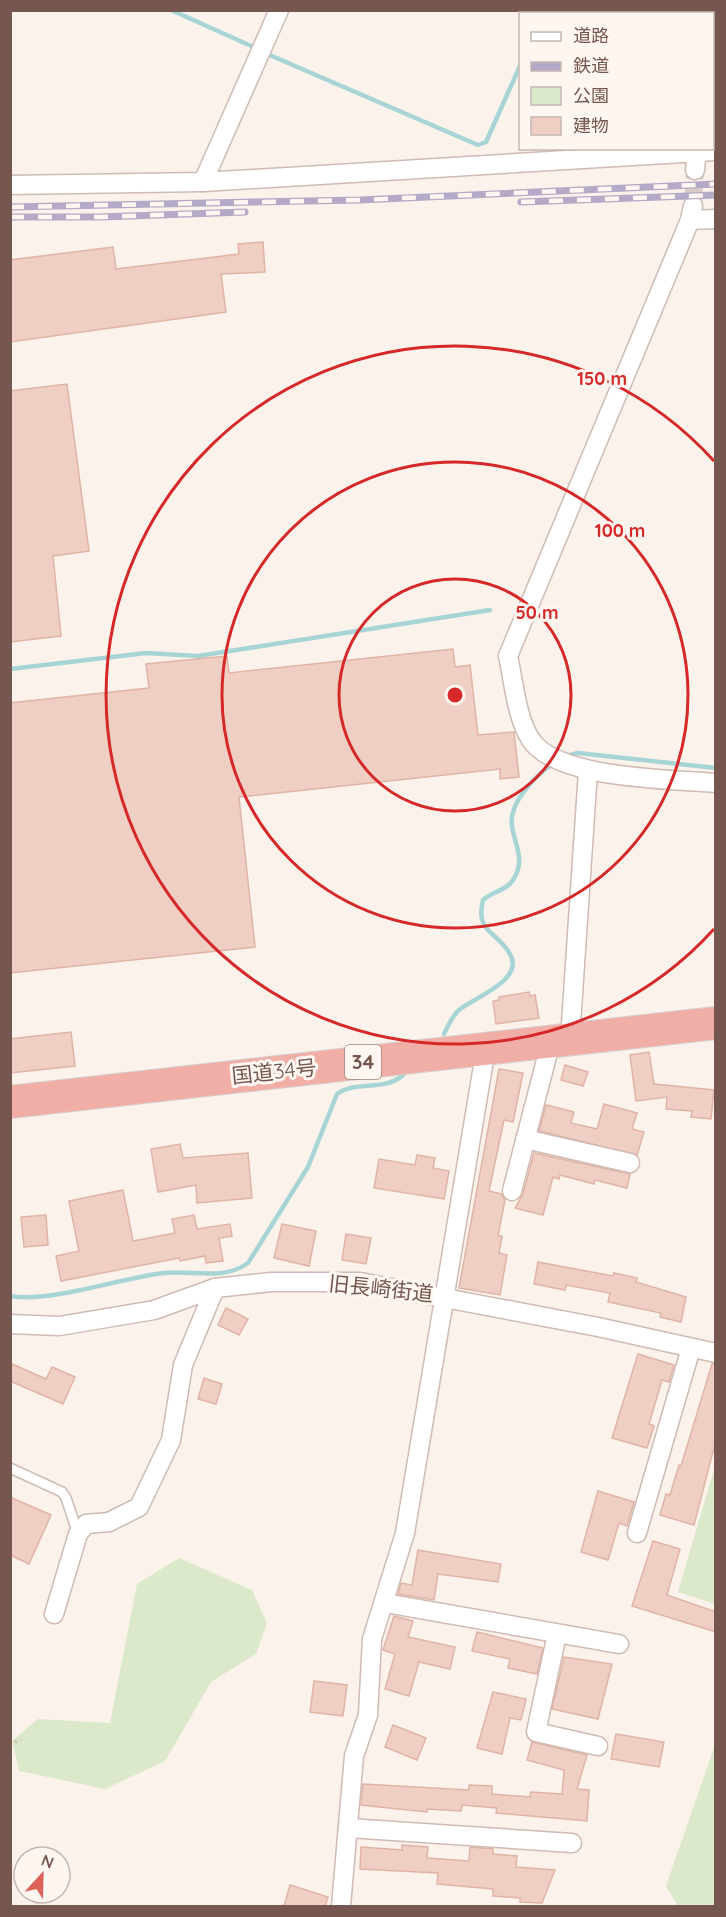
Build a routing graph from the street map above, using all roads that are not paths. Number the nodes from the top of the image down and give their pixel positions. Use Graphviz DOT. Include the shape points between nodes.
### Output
graph roads {
  1 [pos="279,10"];
  2 [pos="696,150"];
  3 [pos="716,150"];
  4 [pos="695,170"];
  5 [pos="203,182"];
  6 [pos="10,185"];
  7 [pos="716,219"];
  8 [pos="588,771"];
  9 [pos="716,783"];
  10 [pos="716,1023"];
  11 [pos="561,1040"];
  12 [pos="486,1048"];
  13 [pos="10,1102"];
  14 [pos="525,1138"];
  15 [pos="630,1163"];
  16 [pos="512,1191"];
  17 [pos="215,1288"];
  18 [pos="443,1296"];
  19 [pos="10,1324"];
  20 [pos="691,1348"];
  21 [pos="716,1353"];
  22 [pos="10,1468"];
  23 [pos="636,1533"];
  24 [pos="78,1534"];
  25 [pos="385,1603"];
  26 [pos="54,1614"];
  27 [pos="557,1634"];
  28 [pos="619,1644"];
  29 [pos="598,1746"];
  30 [pos="348,1828"];
  31 [pos="572,1843"];
  32 [pos="341,1906"];
  1 -- 5 [label="street"];
  2 -- 3 [label="street"];
  2 -- 4 [label="street"];
  2 -- 5 [label="street"];
  5 -- 6 [label="street"];
  7 -- 8 [label="street" via="692,213 508,656 523,725 532,742 566,765"];
  8 -- 9 [label="street"];
  8 -- 11 [label="street"];
  10 -- 11 [label="highway, 国道34号 / 34"];
  11 -- 12 [label="highway, 国道34号 / 34"];
  11 -- 14 [label="street"];
  12 -- 13 [label="highway, 国道34号 / 34"];
  12 -- 18 [label="street"];
  14 -- 15 [label="street"];
  14 -- 16 [label="street"];
  17 -- 18 [label="street, 旧長崎街道" via="271,1282 360,1282"];
  17 -- 19 [label="street, 旧長崎街道" via="154,1310 59,1326"];
  17 -- 24 [label="street" via="183,1365 171,1440 139,1507 110,1522 86,1524"];
  18 -- 20 [label="street, 旧長崎街道"];
  18 -- 25 [label="street" via="405,1533"];
  20 -- 21 [label="street, 旧長崎街道"];
  20 -- 23 [label="street"];
  22 -- 24 [label="lane" via="62,1492"];
  24 -- 26 [label="street"];
  25 -- 27 [label="street"];
  25 -- 30 [label="street" via="372,1639 368,1715 354,1756"];
  27 -- 28 [label="street"];
  27 -- 29 [label="street" via="536,1732"];
  30 -- 31 [label="street"];
  30 -- 32 [label="street"];
}
